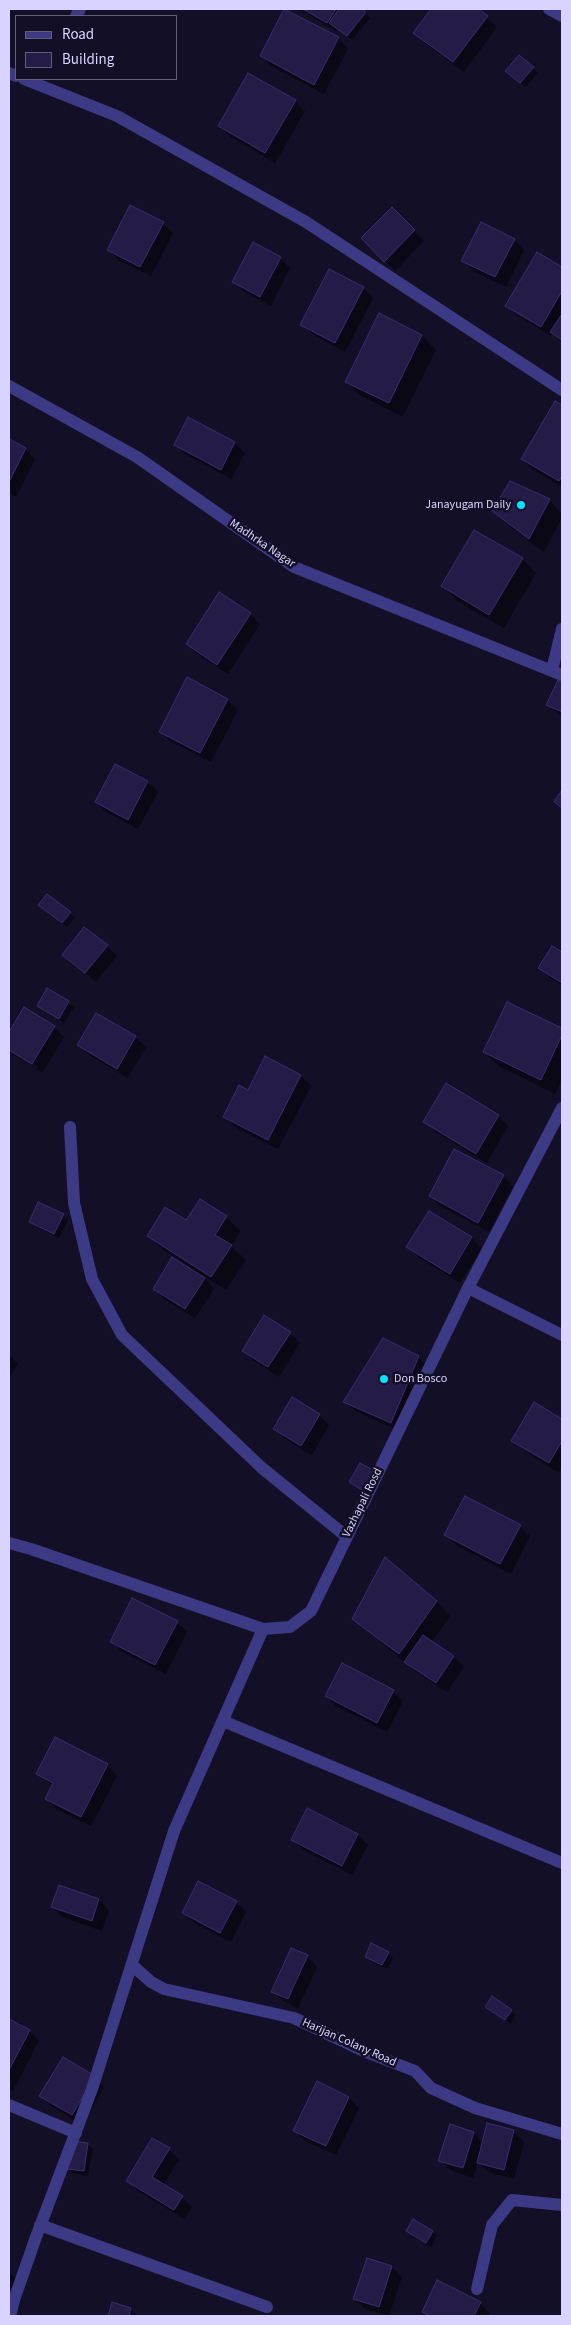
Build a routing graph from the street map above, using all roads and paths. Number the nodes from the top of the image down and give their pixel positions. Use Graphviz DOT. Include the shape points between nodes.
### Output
graph roads {
  1 [pos="549,9"];
  2 [pos="562,16"];
  3 [pos="42,82"];
  4 [pos="9,386"];
  5 [pos="562,390"];
  6 [pos="562,628"];
  7 [pos="557,673"];
  8 [pos="562,1108"];
  9 [pos="70,1127"];
  10 [pos="468,1288"];
  11 [pos="562,1335"];
  12 [pos="347,1537"];
  13 [pos="9,1543"];
  14 [pos="263,1629"];
  15 [pos="223,1721"];
  16 [pos="562,1863"];
  17 [pos="132,1965"];
  18 [pos="9,2105"];
  19 [pos="76,2133"];
  20 [pos="562,2134"];
  21 [pos="562,2205"];
  22 [pos="40,2225"];
  23 [pos="477,2289"];
  24 [pos="267,2307"];
  25 [pos="10,2316"];
  1 -- 2 [label="street"];
  3 -- 5 [label="street" via="117,116 306,222"];
  4 -- 7 [label="street, Madhrka Nagar" via="137,458 294,567"];
  6 -- 7 [label="street"];
  8 -- 10 [label="street, Vazhapali Rosd"];
  9 -- 12 [label="street" via="74,1202 92,1279 122,1335 262,1468"];
  10 -- 11 [label="street"];
  10 -- 12 [label="street, Vazhapali Rosd"];
  12 -- 14 [label="street, Vazhapali Rosd" via="311,1610 290,1627"];
  13 -- 14 [label="street, Vazhapali Rosd"];
  14 -- 15 [label="street"];
  15 -- 16 [label="street"];
  15 -- 17 [label="street" via="174,1831"];
  17 -- 19 [label="street"];
  17 -- 20 [label="street, Harijan Colany Road" via="164,1989 294,2018 366,2052 415,2070 431,2088 475,2108"];
  18 -- 19 [label="street"];
  19 -- 22 [label="street"];
  21 -- 23 [label="street" via="512,2200 492,2225"];
  22 -- 24 [label="street"];
  22 -- 25 [label="street"];
}
